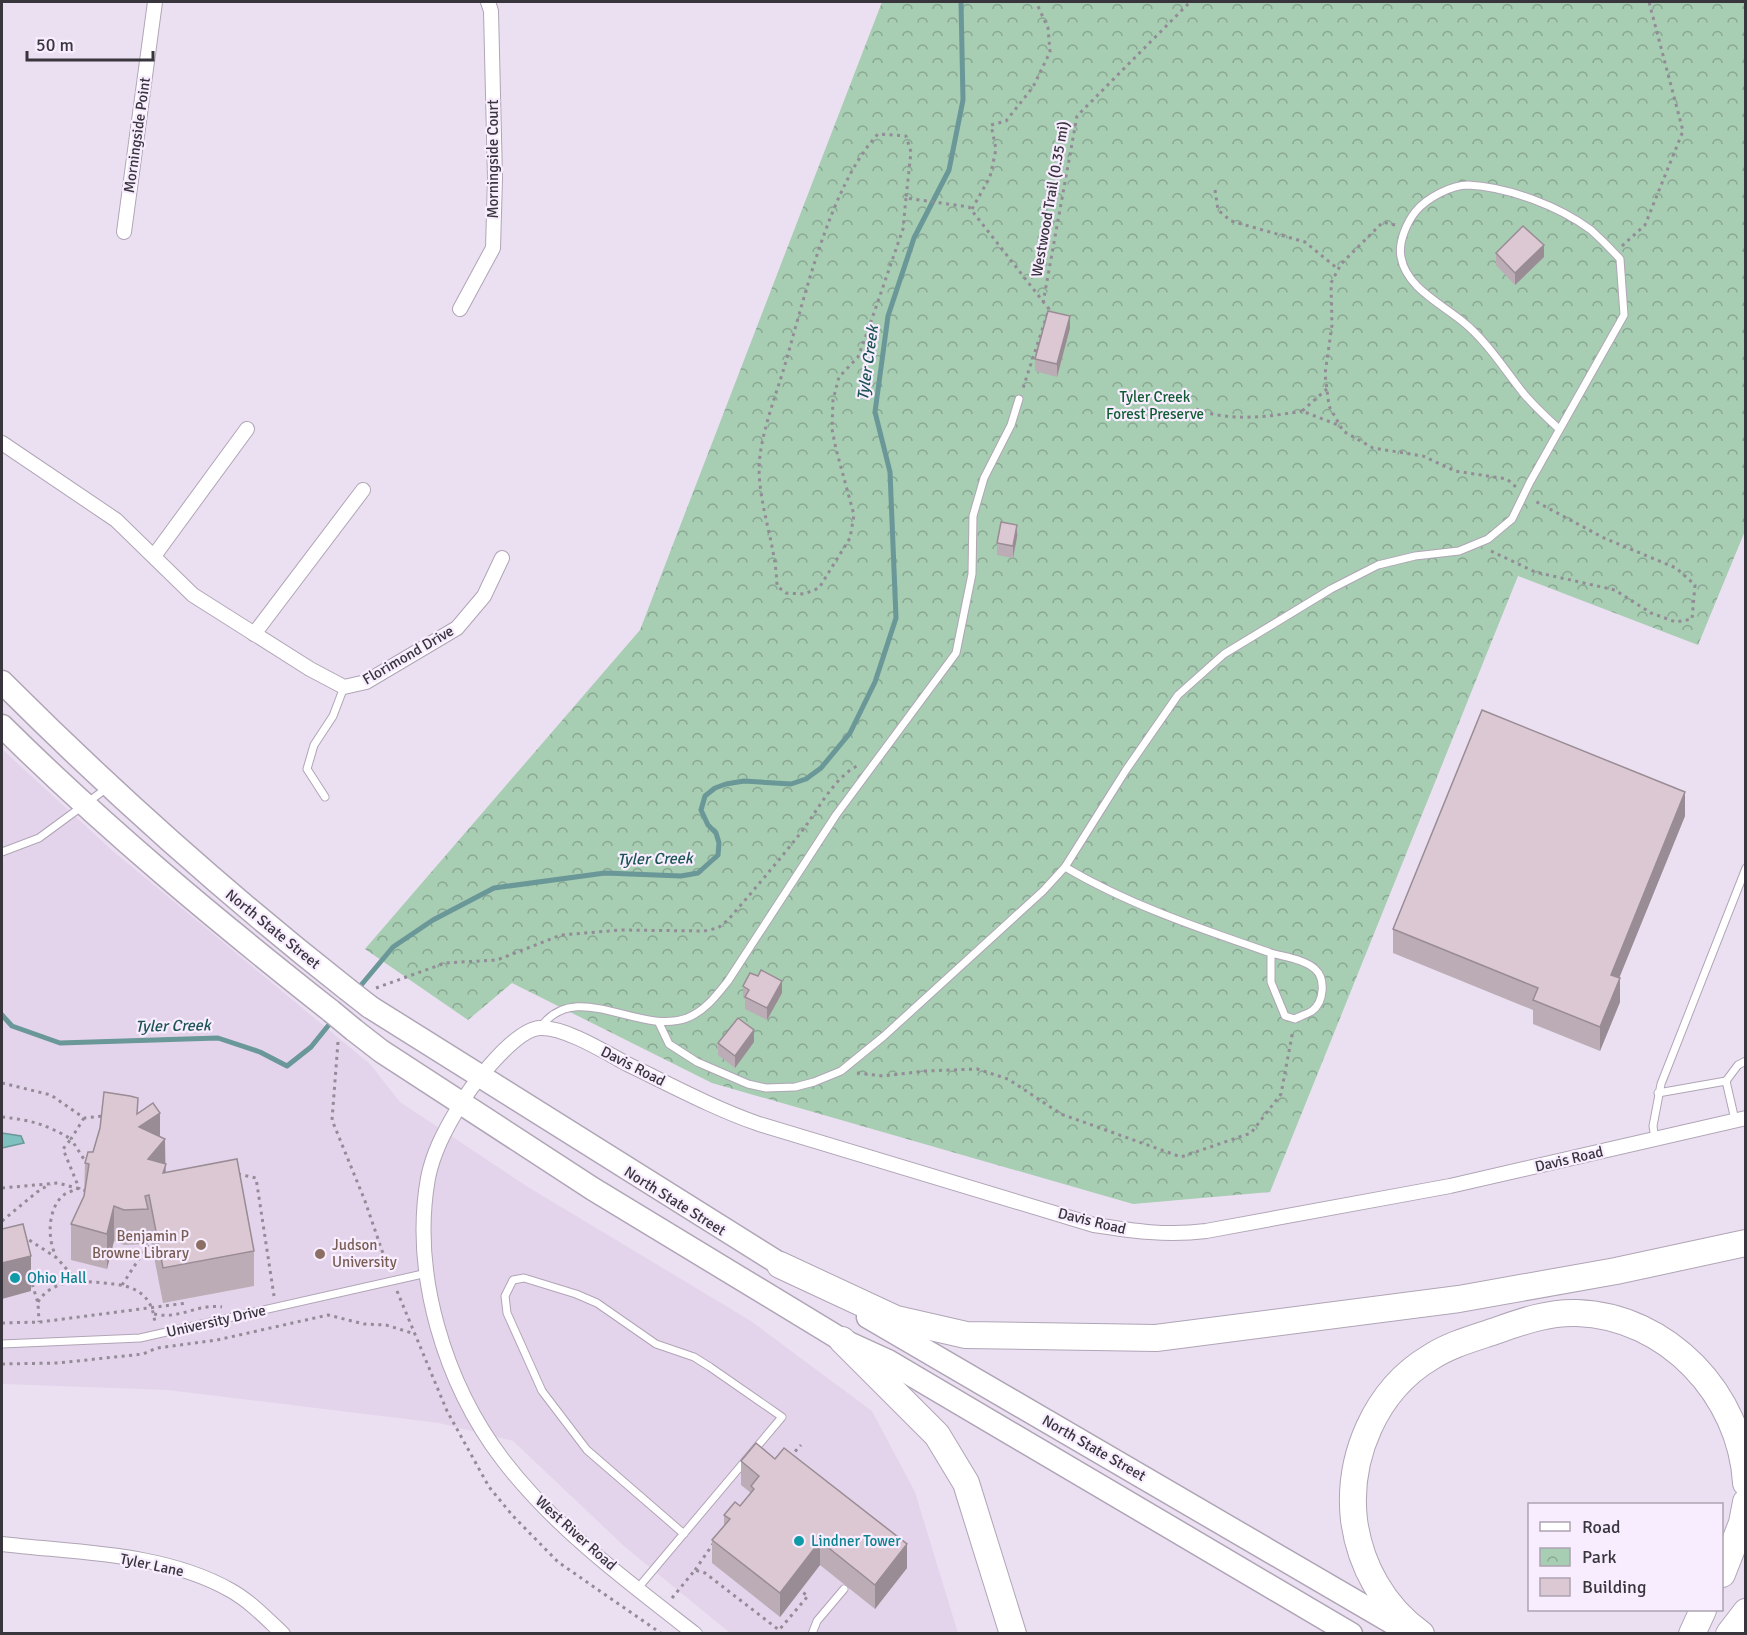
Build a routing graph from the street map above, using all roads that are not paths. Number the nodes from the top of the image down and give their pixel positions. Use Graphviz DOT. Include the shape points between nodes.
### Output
graph roads {
  1 [pos="155,2"];
  2 [pos="488,2"];
  3 [pos="124,232"];
  4 [pos="460,309"];
  5 [pos="1019,399"];
  6 [pos="247,429"];
  7 [pos="1559,429"];
  8 [pos="2,443"];
  9 [pos="363,490"];
  10 [pos="154,556"];
  11 [pos="502,558"];
  12 [pos="254,634"];
  13 [pos="2,682"];
  14 [pos="344,687"];
  15 [pos="2,726"];
  16 [pos="110,787"];
  17 [pos="325,797"];
  18 [pos="85,805"];
  19 [pos="2,852"];
  20 [pos="1065,867"];
  21 [pos="1746,868"];
  22 [pos="1271,953"];
  23 [pos="659,1023"];
  24 [pos="540,1028"];
  25 [pos="1746,1061"];
  26 [pos="481,1079"];
  27 [pos="1726,1082"];
  28 [pos="1658,1093"];
  29 [pos="461,1102"];
  30 [pos="1740,1119"];
  31 [pos="1655,1139"];
  32 [pos="1746,1242"];
  33 [pos="780,1265"];
  34 [pos="427,1272"];
  35 [pos="842,1340"];
  36 [pos="2,1344"];
  37 [pos="1746,1483"];
  38 [pos="1746,1502"];
  39 [pos="684,1534"];
  40 [pos="2,1544"];
  41 [pos="1723,1571"];
  42 [pos="638,1588"];
  43 [pos="844,1589"];
  44 [pos="1703,1611"];
  45 [pos="1746,1612"];
  46 [pos="681,1629"];
  47 [pos="283,1634"];
  48 [pos="695,1634"];
  49 [pos="812,1634"];
  50 [pos="1012,1634"];
  51 [pos="1351,1634"];
  52 [pos="1411,1634"];
  53 [pos="1421,1634"];
  54 [pos="1692,1634"];
  55 [pos="1729,1634"];
  1 -- 3 [label="street, Morningside Point"];
  2 -- 4 [label="street, Morningside Court" via="495,178 493,248"];
  5 -- 23 [label="lane" via="1011,425 984,478 973,516 972,574 956,653 836,815 728,981 707,1006 687,1018"];
  6 -- 10 [label="street"];
  7 -- 7 [label="lane" via="1624,315 1620,259 1590,230 1544,204 1467,185 1448,189 1418,209 1406,227 1400,255 1406,272 1418,287 1464,322"];
  7 -- 20 [label="lane" via="1512,519 1488,539 1459,551 1378,565 1224,654 1178,694"];
  8 -- 10 [label="street, Florimond Drive" via="85,496"];
  9 -- 12 [label="street"];
  10 -- 12 [label="street, Florimond Drive" via="193,595"];
  11 -- 14 [label="street, Florimond Drive" via="484,596 457,628 366,682"];
  12 -- 14 [label="street, Florimond Drive"];
  13 -- 16 [label="main road, North State Street"];
  14 -- 17 [label="lane" via="333,716 314,745 307,769"];
  15 -- 18 [label="main road, North State Street"];
  16 -- 18 [label="lane"];
  16 -- 26 [label="main road, North State Street, bridge" via="210,879 370,1007"];
  18 -- 19 [label="lane" via="39,838"];
  18 -- 29 [label="main road, North State Street, bridge" via="224,926 354,1030"];
  20 -- 22 [label="lane" via="1097,886"];
  20 -- 23 [label="lane" via="884,1036 841,1071 795,1087 748,1084 697,1062 669,1044"];
  21 -- 28 [label="lane"];
  22 -- 22 [label="lane" via="1271,982 1284,1016 1294,1019 1312,1011 1323,983 1316,970 1306,963"];
  23 -- 24 [label="lane" via="568,1006 550,1014"];
  24 -- 26 [label="street" via="510,1044"];
  24 -- 31 [label="street, Davis Road" via="578,1039 715,1108 759,1124 1094,1225 1148,1233 1206,1231 1438,1188"];
  25 -- 27 [label="lane" via="1738,1065"];
  26 -- 29 [label="street, West River Road"];
  26 -- 33 [label="main road, North State Street"];
  27 -- 28 [label="lane"];
  27 -- 30 [label="lane"];
  28 -- 31 [label="lane"];
  29 -- 34 [label="street, West River Road" via="440,1139 429,1176 425,1202"];
  29 -- 35 [label="main road, North State Street" via="592,1188"];
  30 -- 31 [label="street, Davis Road"];
  32 -- 33 [label="highway" via="1616,1271 1459,1299 1156,1338 966,1335 896,1319"];
  33 -- 52 [label="main road, North State Street"];
  34 -- 36 [label="lane, University Drive" via="140,1338"];
  34 -- 42 [label="street, West River Road" via="453,1371 503,1461 550,1514"];
  35 -- 50 [label="highway" via="937,1436 966,1483"];
  35 -- 51 [label="main road, North State Street" via="888,1361"];
  37 -- 53 [label="highway" via="1735,1427 1719,1395 1686,1359 1645,1330 1600,1316 1556,1314 1452,1345 1416,1367 1384,1402 1365,1437 1353,1479 1356,1533 1371,1578 1395,1611"];
  38 -- 41 [label="highway"];
  39 -- 39 [label="lane" via="587,1450 542,1391 507,1313 505,1296 513,1280 524,1278 597,1303 656,1344 710,1366 782,1417"];
  39 -- 42 [label="lane"];
  40 -- 47 [label="street, Tyler Lane" via="136,1559 175,1568 231,1591"];
  42 -- 46 [label="street, West River Road"];
  43 -- 49 [label="lane" via="817,1621"];
  44 -- 54 [label="highway"];
  45 -- 55 [label="highway"];
  46 -- 48 [label="street, West River Road"];
}
